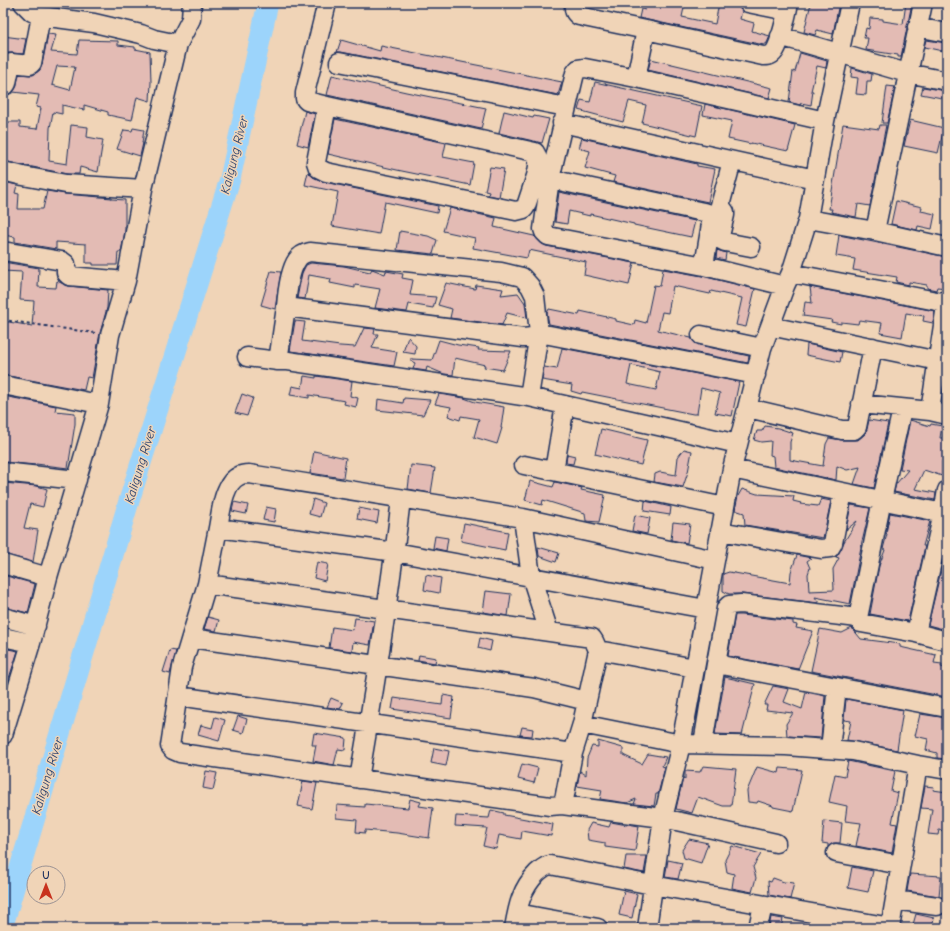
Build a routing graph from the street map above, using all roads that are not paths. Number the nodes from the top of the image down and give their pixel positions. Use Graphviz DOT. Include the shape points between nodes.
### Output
graph roads {
  1 [pos="23,3"];
  2 [pos="192,3"];
  3 [pos="327,3"];
  4 [pos="574,3"];
  5 [pos="748,3"];
  6 [pos="850,3"];
  7 [pos="922,3"];
  8 [pos="788,7"];
  9 [pos="41,16"];
  10 [pos="917,27"];
  11 [pos="646,30"];
  12 [pos="947,33"];
  13 [pos="780,36"];
  14 [pos="178,44"];
  15 [pos="841,53"];
  16 [pos="339,62"];
  17 [pos="907,73"];
  18 [pos="636,78"];
  19 [pos="947,81"];
  20 [pos="3,86"];
  21 [pos="327,106"];
  22 [pos="564,115"];
  23 [pos="825,121"];
  24 [pos="732,161"];
  25 [pos="3,171"];
  26 [pos="543,178"];
  27 [pos="815,179"];
  28 [pos="143,189"];
  29 [pos="722,209"];
  30 [pos="808,219"];
  31 [pos="712,224"];
  32 [pos="875,231"];
  33 [pos="751,247"];
  34 [pos="947,247"];
  35 [pos="3,251"];
  36 [pos="704,266"];
  37 [pos="788,279"];
  38 [pos="126,281"];
  39 [pos="947,299"];
  40 [pos="946,302"];
  41 [pos="286,307"];
  42 [pos="770,326"];
  43 [pos="540,333"];
  44 [pos="702,335"];
  45 [pos="874,347"];
  46 [pos="762,348"];
  47 [pos="247,357"];
  48 [pos="938,360"];
  49 [pos="278,361"];
  50 [pos="756,375"];
  51 [pos="3,385"];
  52 [pos="529,397"];
  53 [pos="99,404"];
  54 [pos="861,404"];
  55 [pos="565,405"];
  56 [pos="748,408"];
  57 [pos="902,409"];
  58 [pos="938,413"];
  59 [pos="738,444"];
  60 [pos="524,465"];
  61 [pos="732,469"];
  62 [pos="554,471"];
  63 [pos="3,472"];
  64 [pos="76,480"];
  65 [pos="947,490"];
  66 [pos="843,492"];
  67 [pos="401,499"];
  68 [pos="882,500"];
  69 [pos="725,507"];
  70 [pos="945,513"];
  71 [pos="523,518"];
  72 [pos="218,528"];
  73 [pos="720,531"];
  74 [pos="395,552"];
  75 [pos="715,560"];
  76 [pos="3,564"];
  77 [pos="531,576"];
  78 [pos="48,577"];
  79 [pos="208,584"];
  80 [pos="386,609"];
  81 [pos="706,609"];
  82 [pos="3,617"];
  83 [pos="858,618"];
  84 [pos="549,632"];
  85 [pos="916,633"];
  86 [pos="34,635"];
  87 [pos="3,637"];
  88 [pos="191,638"];
  89 [pos="947,642"];
  90 [pos="598,650"];
  91 [pos="716,664"];
  92 [pos="379,665"];
  93 [pos="695,668"];
  94 [pos="837,687"];
  95 [pos="178,696"];
  96 [pos="587,701"];
  97 [pos="947,708"];
  98 [pos="369,724"];
  99 [pos="582,724"];
  100 [pos="3,735"];
  101 [pos="681,744"];
  102 [pos="703,744"];
  103 [pos="830,749"];
  104 [pos="573,753"];
  105 [pos="918,765"];
  106 [pos="947,770"];
  107 [pos="359,779"];
  108 [pos="562,804"];
  109 [pos="663,818"];
  110 [pos="776,843"];
  111 [pos="836,853"];
  112 [pos="901,865"];
  113 [pos="652,885"];
  114 [pos="895,900"];
  115 [pos="763,905"];
  116 [pos="937,906"];
  117 [pos="515,920"];
  118 [pos="890,927"];
  119 [pos="598,928"];
  120 [pos="647,928"];
  121 [pos="758,928"];
  1 -- 9 [label="street" via="32,12"];
  2 -- 14 [label="street" via="191,19"];
  3 -- 21 [label="street" via="305,93 307,101"];
  4 -- 11 [label="street" via="575,14 579,16"];
  5 -- 8 [label="street"];
  6 -- 15 [label="street"];
  7 -- 10 [label="street"];
  8 -- 13 [label="street"];
  9 -- 14 [label="street" via="94,23"];
  9 -- 20 [label="street" via="32,63 11,64 7,83"];
  10 -- 12 [label="street"];
  10 -- 17 [label="street"];
  11 -- 13 [label="street" via="768,56 775,52"];
  11 -- 18 [label="street"];
  13 -- 15 [label="street"];
  14 -- 28 [label="street"];
  15 -- 17 [label="street"];
  15 -- 23 [label="street"];
  16 -- 22 [label="street"];
  17 -- 19 [label="street"];
  17 -- 32 [label="street"];
  18 -- 22 [label="street" via="585,68 578,69"];
  18 -- 23 [label="street"];
  21 -- 26 [label="street" via="535,152"];
  21 -- 26 [label="street" via="316,162 318,168 326,172 516,211 524,209"];
  22 -- 24 [label="street"];
  22 -- 26 [label="street"];
  23 -- 27 [label="street"];
  24 -- 27 [label="street"];
  24 -- 29 [label="street" via="721,202"];
  25 -- 28 [label="street" via="66,184"];
  26 -- 31 [label="street" via="700,210 708,213"];
  26 -- 36 [label="street" via="543,229 548,236"];
  27 -- 30 [label="street"];
  28 -- 38 [label="street"];
  29 -- 31 [label="street"];
  29 -- 33 [label="street" via="725,215 721,240"];
  30 -- 32 [label="street"];
  30 -- 37 [label="street"];
  31 -- 36 [label="street"];
  32 -- 34 [label="street"];
  35 -- 38 [label="street" via="62,260 66,264 66,273 69,276"];
  36 -- 37 [label="street"];
  37 -- 40 [label="street"];
  37 -- 42 [label="street"];
  38 -- 53 [label="street" via="110,335"];
  39 -- 40 [label="street"];
  40 -- 48 [label="street"];
  41 -- 43 [label="street" via="523,338"];
  41 -- 43 [label="street" via="288,285 296,261 304,254 310,252 375,258 501,272 522,277 535,296"];
  41 -- 49 [label="street"];
  42 -- 45 [label="street"];
  42 -- 46 [label="street"];
  43 -- 50 [label="street"];
  43 -- 52 [label="street"];
  44 -- 46 [label="street"];
  45 -- 48 [label="street"];
  45 -- 54 [label="street"];
  46 -- 50 [label="street"];
  47 -- 49 [label="street"];
  48 -- 58 [label="street"];
  49 -- 52 [label="street"];
  50 -- 56 [label="street"];
  51 -- 53 [label="street"];
  52 -- 55 [label="street"];
  53 -- 64 [label="street"];
  54 -- 56 [label="street" via="857,427 854,430 842,430"];
  54 -- 57 [label="street"];
  55 -- 59 [label="street"];
  55 -- 62 [label="street"];
  56 -- 59 [label="street"];
  57 -- 58 [label="street"];
  57 -- 68 [label="street"];
  59 -- 61 [label="street"];
  60 -- 62 [label="street"];
  61 -- 66 [label="street"];
  61 -- 69 [label="street"];
  62 -- 69 [label="street"];
  63 -- 64 [label="street"];
  64 -- 78 [label="street"];
  65 -- 70 [label="street"];
  66 -- 68 [label="street"];
  66 -- 73 [label="street" via="830,548 821,549"];
  67 -- 71 [label="street"];
  67 -- 72 [label="street" via="249,474 240,475 226,492"];
  67 -- 74 [label="street"];
  68 -- 70 [label="street"];
  68 -- 83 [label="street"];
  69 -- 73 [label="street"];
  70 -- 85 [label="street"];
  71 -- 75 [label="street"];
  71 -- 77 [label="street"];
  72 -- 74 [label="street"];
  72 -- 79 [label="street"];
  73 -- 75 [label="street"];
  74 -- 77 [label="street"];
  74 -- 80 [label="street"];
  75 -- 81 [label="street"];
  76 -- 78 [label="street"];
  77 -- 81 [label="street"];
  77 -- 84 [label="street"];
  78 -- 86 [label="street"];
  79 -- 80 [label="street"];
  79 -- 88 [label="street"];
  80 -- 84 [label="street"];
  80 -- 92 [label="street"];
  81 -- 93 [label="street"];
  82 -- 86 [label="street"];
  83 -- 85 [label="street" via="861,623"];
  83 -- 91 [label="street" via="729,604 726,608"];
  84 -- 90 [label="street" via="592,638"];
  85 -- 89 [label="street"];
  86 -- 87 [label="street"];
  86 -- 100 [label="street"];
  88 -- 92 [label="street"];
  88 -- 95 [label="street" via="182,667"];
  90 -- 93 [label="street"];
  90 -- 96 [label="street"];
  91 -- 94 [label="street"];
  91 -- 102 [label="street"];
  92 -- 96 [label="street" via="534,688"];
  92 -- 98 [label="street"];
  93 -- 101 [label="street"];
  94 -- 97 [label="street"];
  94 -- 103 [label="street"];
  95 -- 98 [label="street"];
  95 -- 107 [label="street" via="170,746 176,751"];
  96 -- 99 [label="street"];
  98 -- 104 [label="street"];
  98 -- 107 [label="street"];
  99 -- 101 [label="street"];
  99 -- 104 [label="street"];
  101 -- 102 [label="street"];
  101 -- 109 [label="street"];
  102 -- 103 [label="street"];
  103 -- 105 [label="street" via="853,751"];
  104 -- 108 [label="street"];
  105 -- 106 [label="street"];
  105 -- 112 [label="street"];
  107 -- 108 [label="street" via="550,806"];
  108 -- 109 [label="street"];
  109 -- 110 [label="street"];
  109 -- 113 [label="street"];
  111 -- 112 [label="street"];
  112 -- 114 [label="street"];
  113 -- 115 [label="street"];
  113 -- 117 [label="street" via="550,865 532,878 523,892"];
  113 -- 120 [label="street"];
  114 -- 116 [label="street"];
  114 -- 118 [label="street"];
  115 -- 118 [label="street"];
  115 -- 121 [label="street"];
  117 -- 119 [label="street"];
}
